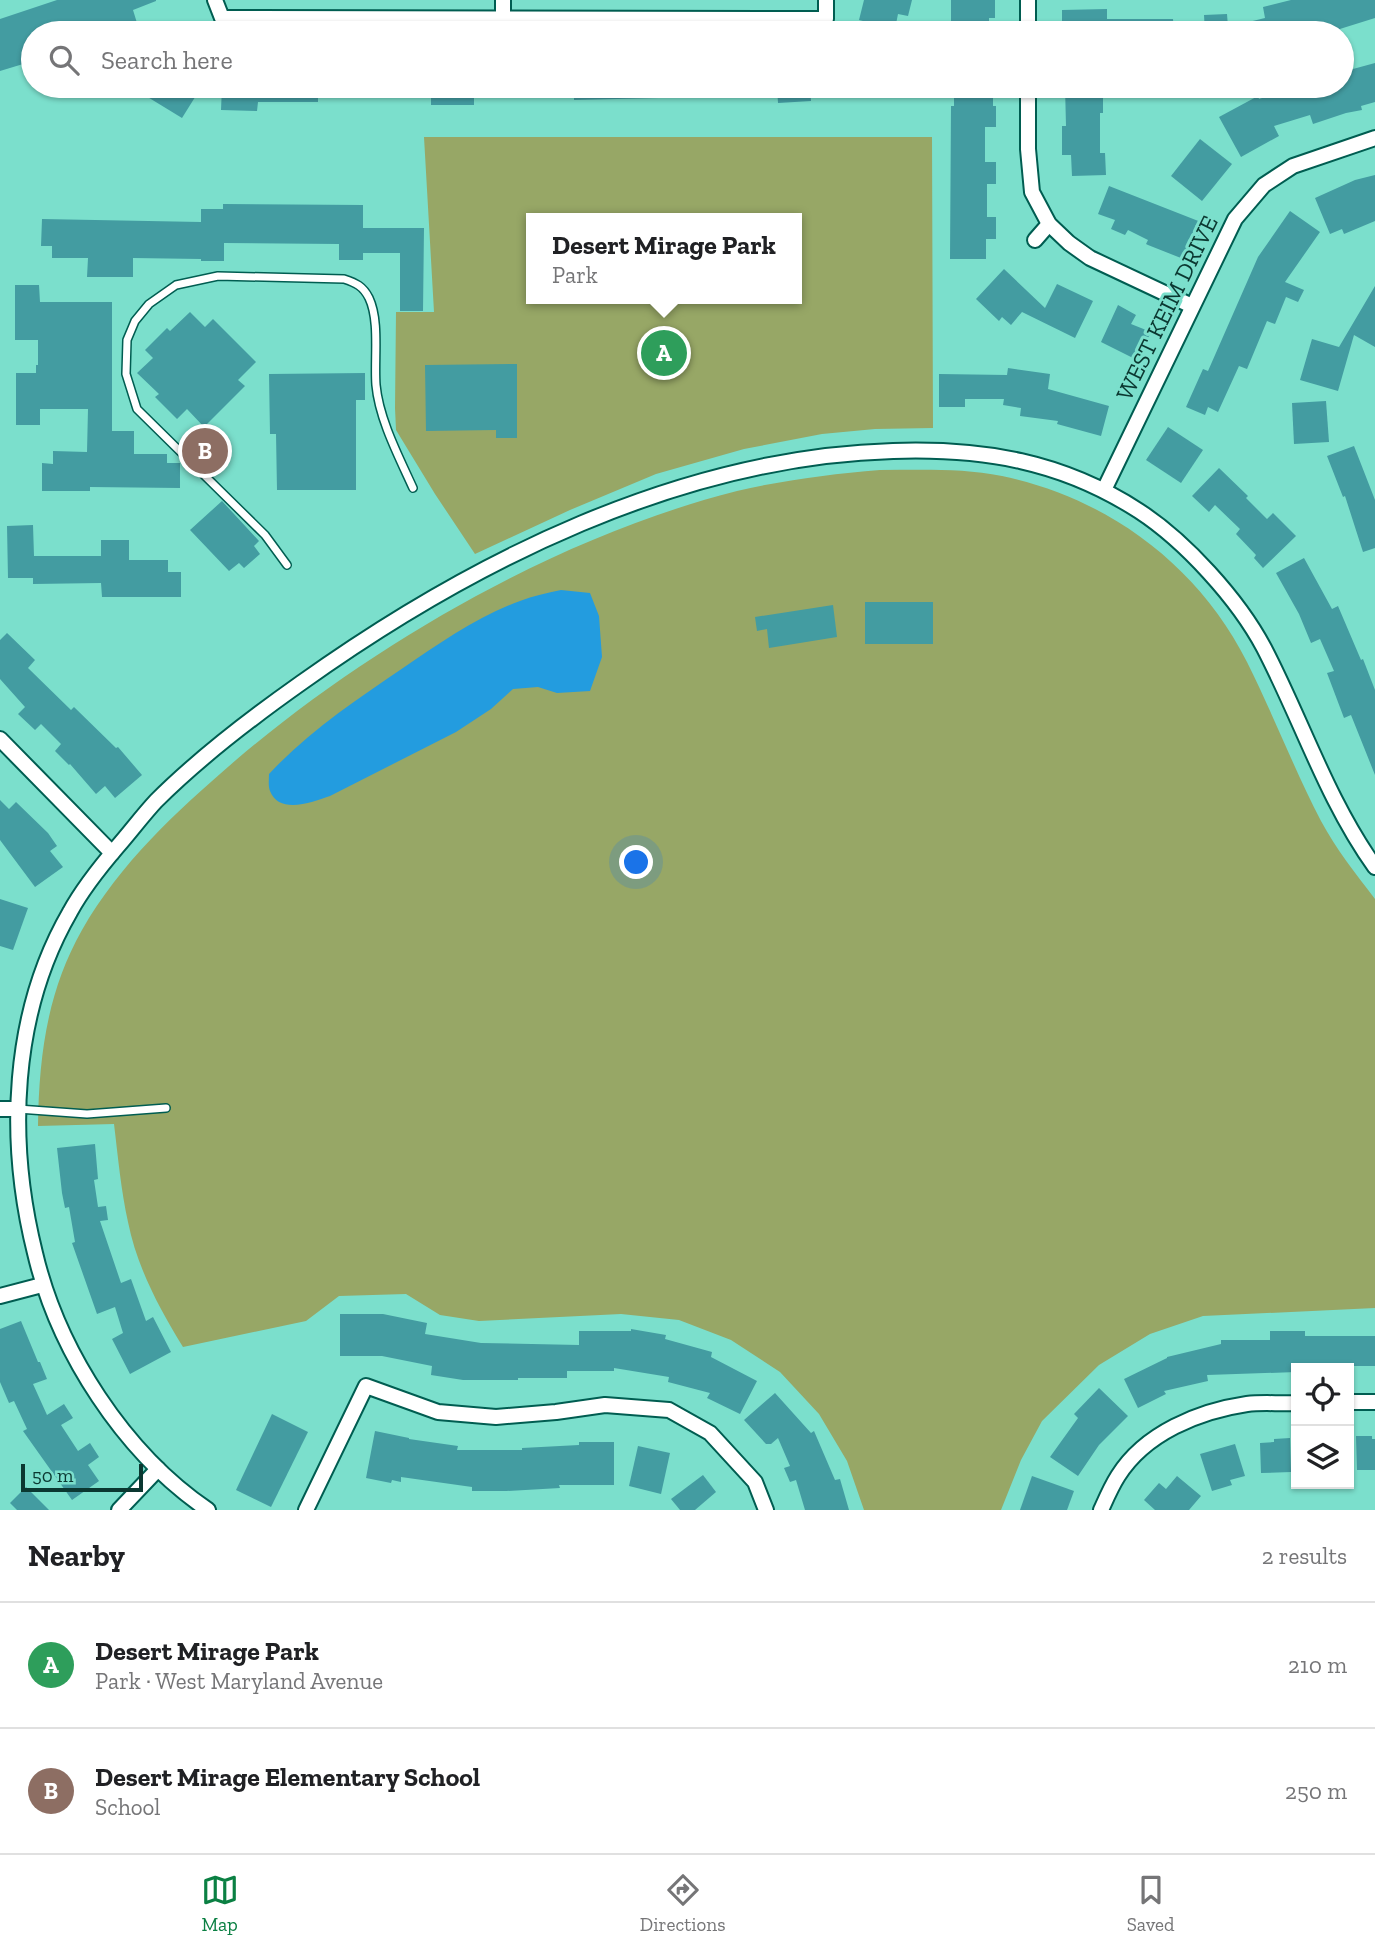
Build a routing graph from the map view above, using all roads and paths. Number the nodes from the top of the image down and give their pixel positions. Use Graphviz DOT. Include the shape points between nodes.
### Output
graph roads {
  1 [pos="215,0"];
  2 [pos="503,0"];
  3 [pos="826,0"];
  4 [pos="1028,0"];
  5 [pos="503,18"];
  6 [pos="1028,21"];
  7 [pos="1028,98"];
  8 [pos="1375,138"];
  9 [pos="1049,223"];
  10 [pos="1035,240"];
  11 [pos="1192,306"];
  12 [pos="413,488"];
  13 [pos="1104,490"];
  14 [pos="287,565"];
  15 [pos="0,738"];
  16 [pos="112,853"];
  17 [pos="1375,867"];
  18 [pos="166,1108"];
  19 [pos="0,1109"];
  20 [pos="18,1109"];
  21 [pos="42,1285"];
  22 [pos="0,1296"];
  23 [pos="1354,1402"];
  24 [pos="1375,1402"];
  25 [pos="1291,1403"];
  26 [pos="158,1469"];
  27 [pos="119,1510"];
  28 [pos="208,1510"];
  29 [pos="306,1510"];
  30 [pos="766,1510"];
  31 [pos="1101,1510"];
  1 -- 5 [label="street" via="222,18"];
  2 -- 5 [label="street"];
  3 -- 5 [label="street" via="827,19"];
  4 -- 6 [label="street"];
  7 -- 9 [label="street" via="1032,192"];
  8 -- 11 [label="street, WEST KEIM DRIVE" via="1293,166 1264,186 1235,219"];
  9 -- 10 [label="street"];
  9 -- 11 [label="street" via="1090,258"];
  11 -- 13 [label="street, WEST KEIM DRIVE"];
  12 -- 14 [label="lane" via="388,433 376,387 374,317 370,299 360,285 344,279 218,276 176,285 135,320 127,341 126,374 137,409 265,535"];
  13 -- 16 [label="street" via="1055,469 1003,457 914,450 777,464 651,497 514,555 334,659 194,766 153,804"];
  13 -- 17 [label="street" via="1145,514 1177,542 1216,580 1249,623 1343,816"];
  15 -- 16 [label="street"];
  16 -- 20 [label="street" via="67,916 46,963 24,1044"];
  18 -- 20 [label="lane" via="88,1114"];
  19 -- 20 [label="street"];
  20 -- 21 [label="street" via="26,1209"];
  21 -- 22 [label="street"];
  21 -- 26 [label="street" via="87,1378"];
  23 -- 24 [label="street"];
  25 -- 31 [label="street" via="1249,1404 1185,1420 1134,1457 1118,1475"];
  26 -- 27 [label="street"];
  26 -- 28 [label="street"];
  29 -- 30 [label="street" via="366,1386 438,1412 496,1417 605,1405 668,1410 710,1433 755,1482"];
}
